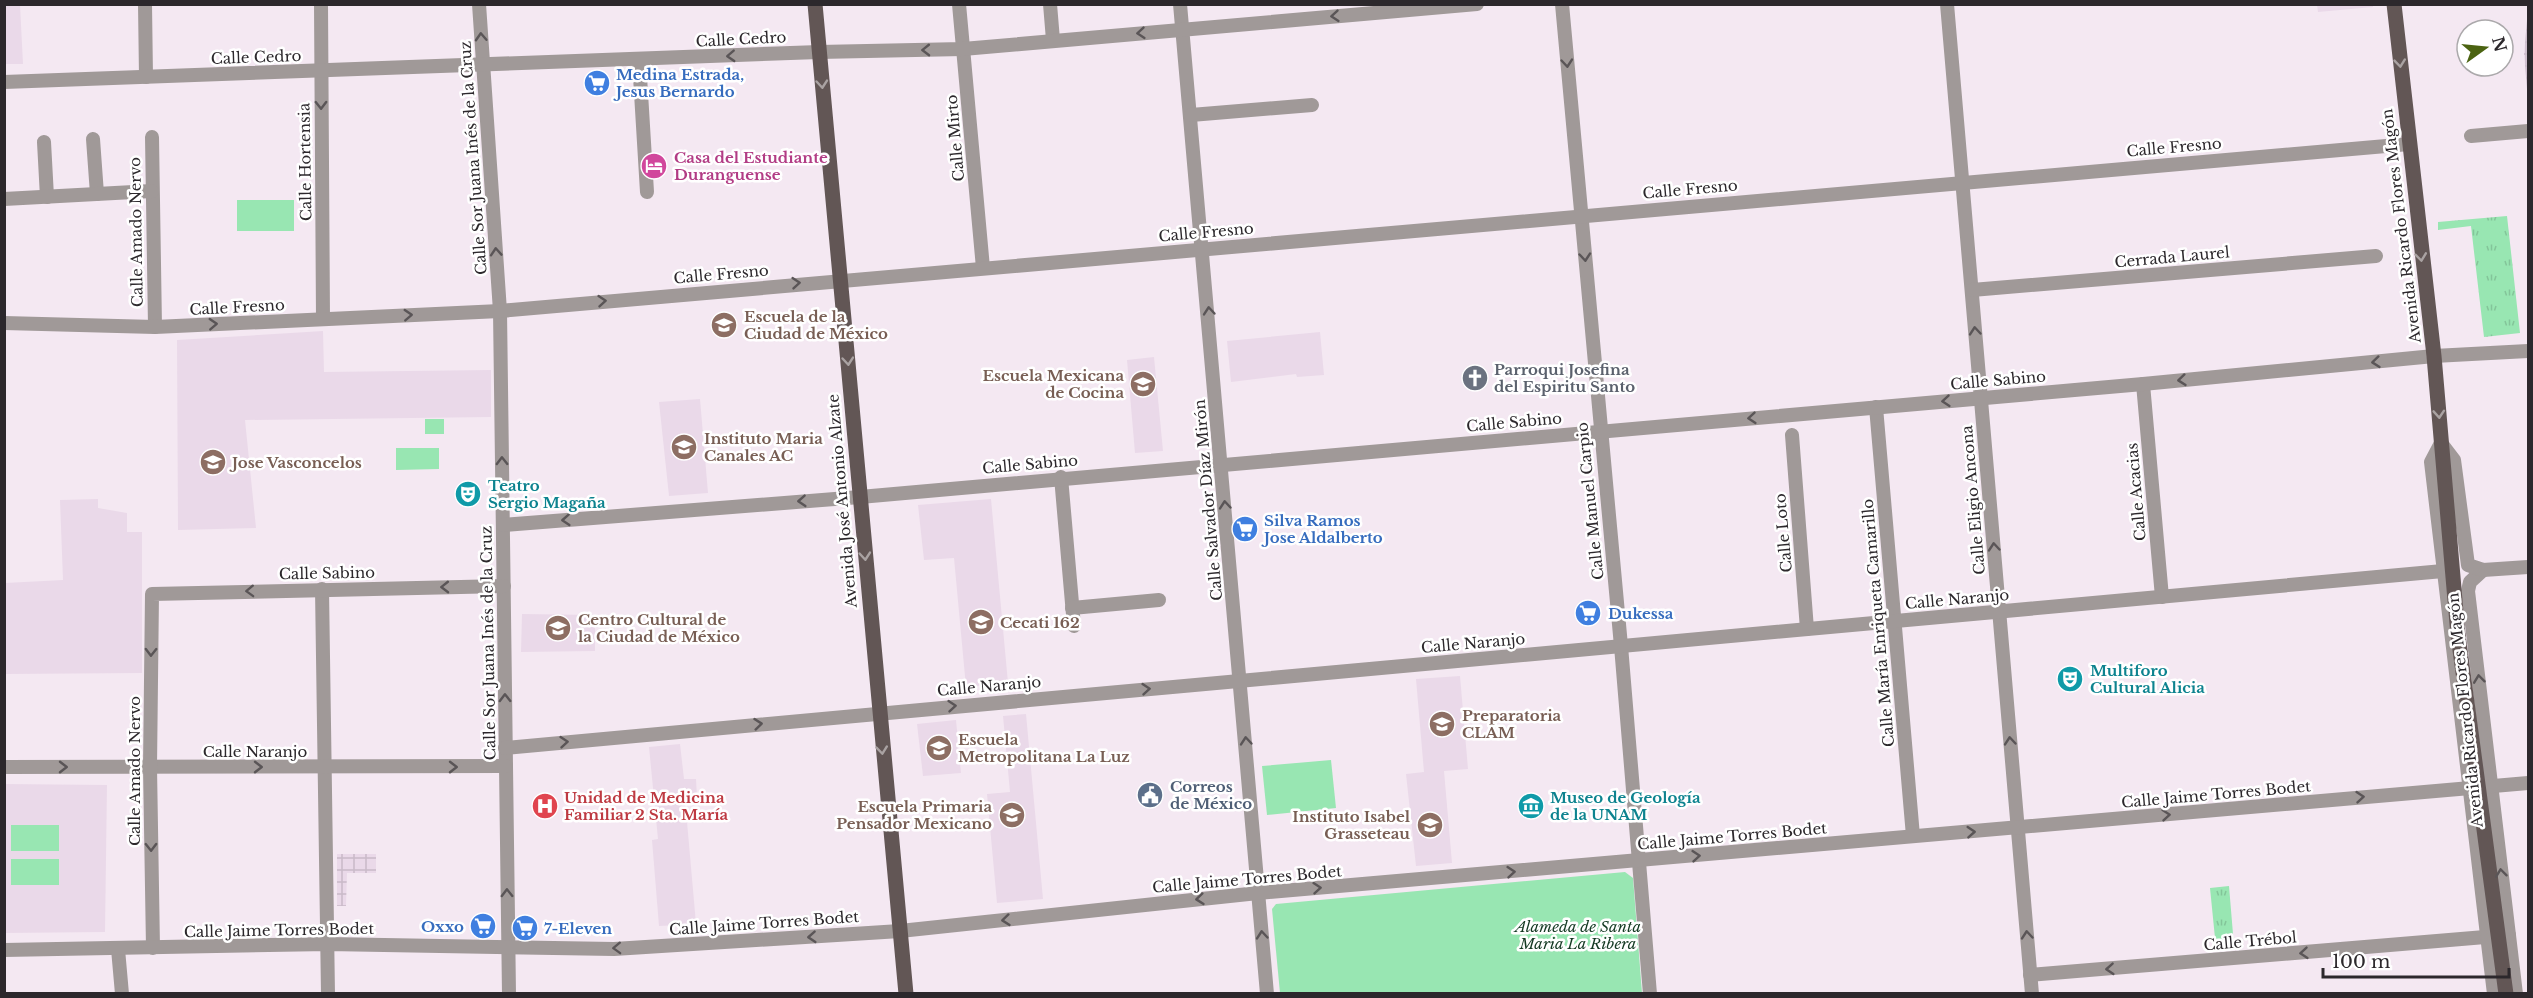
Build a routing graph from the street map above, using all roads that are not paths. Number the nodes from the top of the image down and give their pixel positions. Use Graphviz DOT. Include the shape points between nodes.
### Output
graph roads {
  1 [pos="145,4"];
  2 [pos="321,4"];
  3 [pos="479,4"];
  4 [pos="815,4"];
  5 [pos="959,4"];
  6 [pos="1050,4"];
  7 [pos="1180,4"];
  8 [pos="1478,4"];
  9 [pos="1562,4"];
  10 [pos="1947,4"];
  11 [pos="2394,4"];
  12 [pos="1439,6"];
  13 [pos="1182,29"];
  14 [pos="1053,40"];
  15 [pos="963,49"];
  16 [pos="819,52"];
  17 [pos="639,60"];
  18 [pos="482,65"];
  19 [pos="321,71"];
  20 [pos="146,77"];
  21 [pos="4,82"];
  22 [pos="1312,105"];
  23 [pos="1191,116"];
  24 [pos="2529,131"];
  25 [pos="2471,136"];
  26 [pos="152,137"];
  27 [pos="93,139"];
  28 [pos="44,142"];
  29 [pos="2409,144"];
  30 [pos="1963,181"];
  31 [pos="152,191"];
  32 [pos="647,192"];
  33 [pos="97,194"];
  34 [pos="47,197"];
  35 [pos="4,199"];
  36 [pos="1581,214"];
  37 [pos="1203,249"];
  38 [pos="2376,256"];
  39 [pos="983,268"];
  40 [pos="840,279"];
  41 [pos="1972,290"];
  42 [pos="500,311"];
  43 [pos="323,319"];
  44 [pos="4,323"];
  45 [pos="154,327"];
  46 [pos="2529,351"];
  47 [pos="2434,356"];
  48 [pos="2143,384"];
  49 [pos="1981,398"];
  50 [pos="1876,407"];
  51 [pos="1600,432"];
  52 [pos="1792,435"];
  53 [pos="2441,443"];
  54 [pos="1222,464"];
  55 [pos="1061,477"];
  56 [pos="860,497"];
  57 [pos="503,525"];
  58 [pos="2529,567"];
  59 [pos="2482,570"];
  60 [pos="2443,571"];
  61 [pos="504,586"];
  62 [pos="322,589"];
  63 [pos="152,594"];
  64 [pos="2162,597"];
  65 [pos="1159,600"];
  66 [pos="1072,608"];
  67 [pos="2000,613"];
  68 [pos="1894,621"];
  69 [pos="1074,626"];
  70 [pos="1807,629"];
  71 [pos="1621,646"];
  72 [pos="1241,681"];
  73 [pos="878,712"];
  74 [pos="506,748"];
  75 [pos="4,766"];
  76 [pos="506,766"];
  77 [pos="150,767"];
  78 [pos="324,768"];
  79 [pos="2529,783"];
  80 [pos="2491,786"];
  81 [pos="2469,788"];
  82 [pos="2017,828"];
  83 [pos="1913,836"];
  84 [pos="1637,861"];
  85 [pos="1258,893"];
  86 [pos="900,931"];
  87 [pos="2509,935"];
  88 [pos="2487,937"];
  89 [pos="328,944"];
  90 [pos="508,947"];
  91 [pos="153,948"];
  92 [pos="118,949"];
  93 [pos="4,950"];
  94 [pos="2030,975"];
  95 [pos="122,993"];
  96 [pos="328,993"];
  97 [pos="509,993"];
  98 [pos="906,993"];
  99 [pos="1267,993"];
  100 [pos="1650,993"];
  101 [pos="2032,993"];
  102 [pos="2494,993"];
  103 [pos="2506,993"];
  104 [pos="2516,993"];
  1 -- 20 [label="street"];
  2 -- 19 [label="street, Calle Hortensia"];
  18 -- 3 [label="street, Calle Sor Juana Inés de la Cruz, one-way"];
  4 -- 16 [label="main road, Avenida José Antonio Alzate"];
  5 -- 15 [label="street, Calle Mirto"];
  6 -- 14 [label="street"];
  7 -- 13 [label="street, Calle Salvador Díaz Mirón"];
  8 -- 12 [label="street, Calle Cedro"];
  9 -- 36 [label="street, Calle Manuel Carpio, one-way"];
  10 -- 30 [label="street, Calle Eligio Ancona"];
  11 -- 29 [label="main road, Avenida Ricardo Flores Magón, one-way"];
  12 -- 13 [label="street, Calle Cedro, one-way"];
  13 -- 14 [label="street, Calle Cedro, one-way"];
  13 -- 23 [label="street, Calle Salvador Díaz Mirón"];
  14 -- 15 [label="street, Calle Cedro"];
  15 -- 16 [label="street, Calle Cedro, one-way"];
  15 -- 39 [label="street, Calle Mirto"];
  16 -- 17 [label="street, Calle Cedro, one-way"];
  16 -- 40 [label="main road, Avenida José Antonio Alzate, one-way"];
  17 -- 18 [label="street, Calle Cedro"];
  17 -- 32 [label="street"];
  18 -- 19 [label="street, Calle Cedro"];
  42 -- 18 [label="street, Calle Sor Juana Inés de la Cruz, one-way"];
  19 -- 20 [label="street, Calle Cedro"];
  19 -- 43 [label="street, Calle Hortensia, one-way"];
  20 -- 21 [label="street, Calle Cedro"];
  22 -- 23 [label="street"];
  23 -- 37 [label="street, Calle Salvador Díaz Mirón"];
  24 -- 25 [label="street"];
  26 -- 31 [label="street, Calle Amado Nervo"];
  27 -- 33 [label="street"];
  28 -- 34 [label="street"];
  29 -- 30 [label="street, Calle Fresno"];
  29 -- 47 [label="main road, Avenida Ricardo Flores Magón, one-way"];
  30 -- 36 [label="street, Calle Fresno"];
  30 -- 41 [label="street, Calle Eligio Ancona"];
  31 -- 33 [label="street"];
  31 -- 45 [label="street, Calle Amado Nervo"];
  33 -- 34 [label="street"];
  34 -- 35 [label="street"];
  36 -- 37 [label="street, Calle Fresno"];
  36 -- 51 [label="street, Calle Manuel Carpio, one-way"];
  37 -- 39 [label="street, Calle Fresno"];
  54 -- 37 [label="street, Calle Salvador Díaz Mirón, one-way"];
  38 -- 41 [label="street, Cerrada Laurel"];
  39 -- 40 [label="street, Calle Fresno"];
  42 -- 40 [label="street, Calle Fresno, one-way"];
  40 -- 56 [label="main road, Avenida José Antonio Alzate, one-way"];
  49 -- 41 [label="street, Calle Eligio Ancona, one-way"];
  43 -- 42 [label="street, Calle Fresno, one-way"];
  57 -- 42 [label="street, Calle Sor Juana Inés de la Cruz, one-way"];
  45 -- 43 [label="street, Calle Fresno, one-way"];
  44 -- 45 [label="street, Calle Fresno"];
  46 -- 47 [label="street, Calle Sabino"];
  47 -- 48 [label="street, Calle Sabino, one-way"];
  47 -- 53 [label="main road, Avenida Ricardo Flores Magón, one-way"];
  48 -- 49 [label="street, Calle Sabino"];
  48 -- 64 [label="street, Calle Acacias"];
  49 -- 50 [label="street, Calle Sabino, one-way"];
  67 -- 49 [label="street, Calle Eligio Ancona, one-way"];
  50 -- 51 [label="street, Calle Sabino, one-way"];
  50 -- 68 [label="street, Calle María Enriqueta Camarillo"];
  51 -- 54 [label="street, Calle Sabino"];
  51 -- 71 [label="street, Calle Manuel Carpio"];
  52 -- 70 [label="street, Calle Loto"];
  53 -- 59 [label="street, Avenida Ricardo Flores Magón" via="2454,460 2466,561"];
  53 -- 60 [label="street, Avenida Ricardo Flores Magón" via="2431,462"];
  53 -- 103 [label="main road, Avenida Ricardo Flores Magón, bridge" via="2458,635"];
  54 -- 55 [label="street, Calle Sabino"];
  72 -- 54 [label="street, Calle Salvador Díaz Mirón, one-way"];
  55 -- 56 [label="street, Calle Sabino"];
  55 -- 66 [label="street"];
  56 -- 57 [label="street, Calle Sabino, one-way"];
  56 -- 73 [label="main road, Avenida José Antonio Alzate, one-way"];
  57 -- 61 [label="street, Calle Sor Juana Inés de la Cruz"];
  58 -- 59 [label="street"];
  80 -- 59 [label="street, Avenida Ricardo Flores Magón, one-way" via="2468,591 2469,582"];
  60 -- 64 [label="street, Calle Naranjo"];
  60 -- 81 [label="street, Avenida Ricardo Flores Magón"];
  61 -- 62 [label="street, Calle Sabino, one-way"];
  74 -- 61 [label="street, Calle Sor Juana Inés de la Cruz, one-way"];
  62 -- 63 [label="street, Calle Sabino, one-way"];
  62 -- 78 [label="street"];
  63 -- 77 [label="street, Calle Amado Nervo, one-way"];
  64 -- 67 [label="street, Calle Naranjo"];
  65 -- 66 [label="street"];
  66 -- 69 [label="street"];
  67 -- 68 [label="street, Calle Naranjo"];
  82 -- 67 [label="street, Calle Eligio Ancona, one-way"];
  68 -- 70 [label="street, Calle Naranjo"];
  68 -- 83 [label="street, Calle María Enriqueta Camarillo"];
  70 -- 71 [label="street, Calle Naranjo"];
  71 -- 72 [label="street, Calle Naranjo"];
  71 -- 84 [label="street, Calle Manuel Carpio"];
  73 -- 72 [label="street, Calle Naranjo, one-way"];
  85 -- 72 [label="street, Calle Salvador Díaz Mirón, one-way"];
  74 -- 73 [label="street, Calle Naranjo, one-way"];
  73 -- 86 [label="main road, Avenida José Antonio Alzate, one-way"];
  74 -- 76 [label="street, Calle Sor Juana Inés de la Cruz"];
  75 -- 77 [label="street, Calle Naranjo, one-way"];
  78 -- 76 [label="street, Calle Naranjo, one-way"];
  90 -- 76 [label="street, Calle Sor Juana Inés de la Cruz, one-way"];
  77 -- 78 [label="street, Calle Naranjo, one-way"];
  77 -- 91 [label="street, Calle Amado Nervo, one-way"];
  78 -- 89 [label="street"];
  79 -- 80 [label="street, Calle Jaime Torres Bodet"];
  80 -- 81 [label="street, Calle Jaime Torres Bodet"];
  87 -- 80 [label="street, Avenida Ricardo Flores Magón, one-way"];
  82 -- 81 [label="street, Calle Jaime Torres Bodet, one-way"];
  81 -- 88 [label="street, Avenida Ricardo Flores Magón"];
  83 -- 82 [label="street, Calle Jaime Torres Bodet, one-way"];
  94 -- 82 [label="street, Calle Eligio Ancona, one-way"];
  84 -- 83 [label="street, Calle Jaime Torres Bodet, one-way"];
  85 -- 84 [label="street, Calle Jaime Torres Bodet, one-way"];
  84 -- 100 [label="street, Calle Manuel Carpio"];
  85 -- 86 [label="street, Calle Jaime Torres Bodet, one-way"];
  99 -- 85 [label="street, Calle Salvador Díaz Mirón, one-way"];
  86 -- 90 [label="street, Calle Jaime Torres Bodet, one-way" via="614,949"];
  86 -- 98 [label="main road, Avenida José Antonio Alzate"];
  87 -- 88 [label="street, Calle Trébol"];
  87 -- 104 [label="street, Avenida Ricardo Flores Magón"];
  88 -- 94 [label="street, Calle Trébol, one-way"];
  88 -- 102 [label="street, Avenida Ricardo Flores Magón"];
  89 -- 90 [label="street, Calle Jaime Torres Bodet"];
  89 -- 91 [label="street, Calle Jaime Torres Bodet"];
  89 -- 96 [label="street"];
  90 -- 97 [label="street, Calle Sor Juana Inés de la Cruz"];
  91 -- 92 [label="street, Calle Jaime Torres Bodet"];
  92 -- 93 [label="street, Calle Jaime Torres Bodet"];
  92 -- 95 [label="street"];
  94 -- 101 [label="street, Calle Eligio Ancona"];
}
